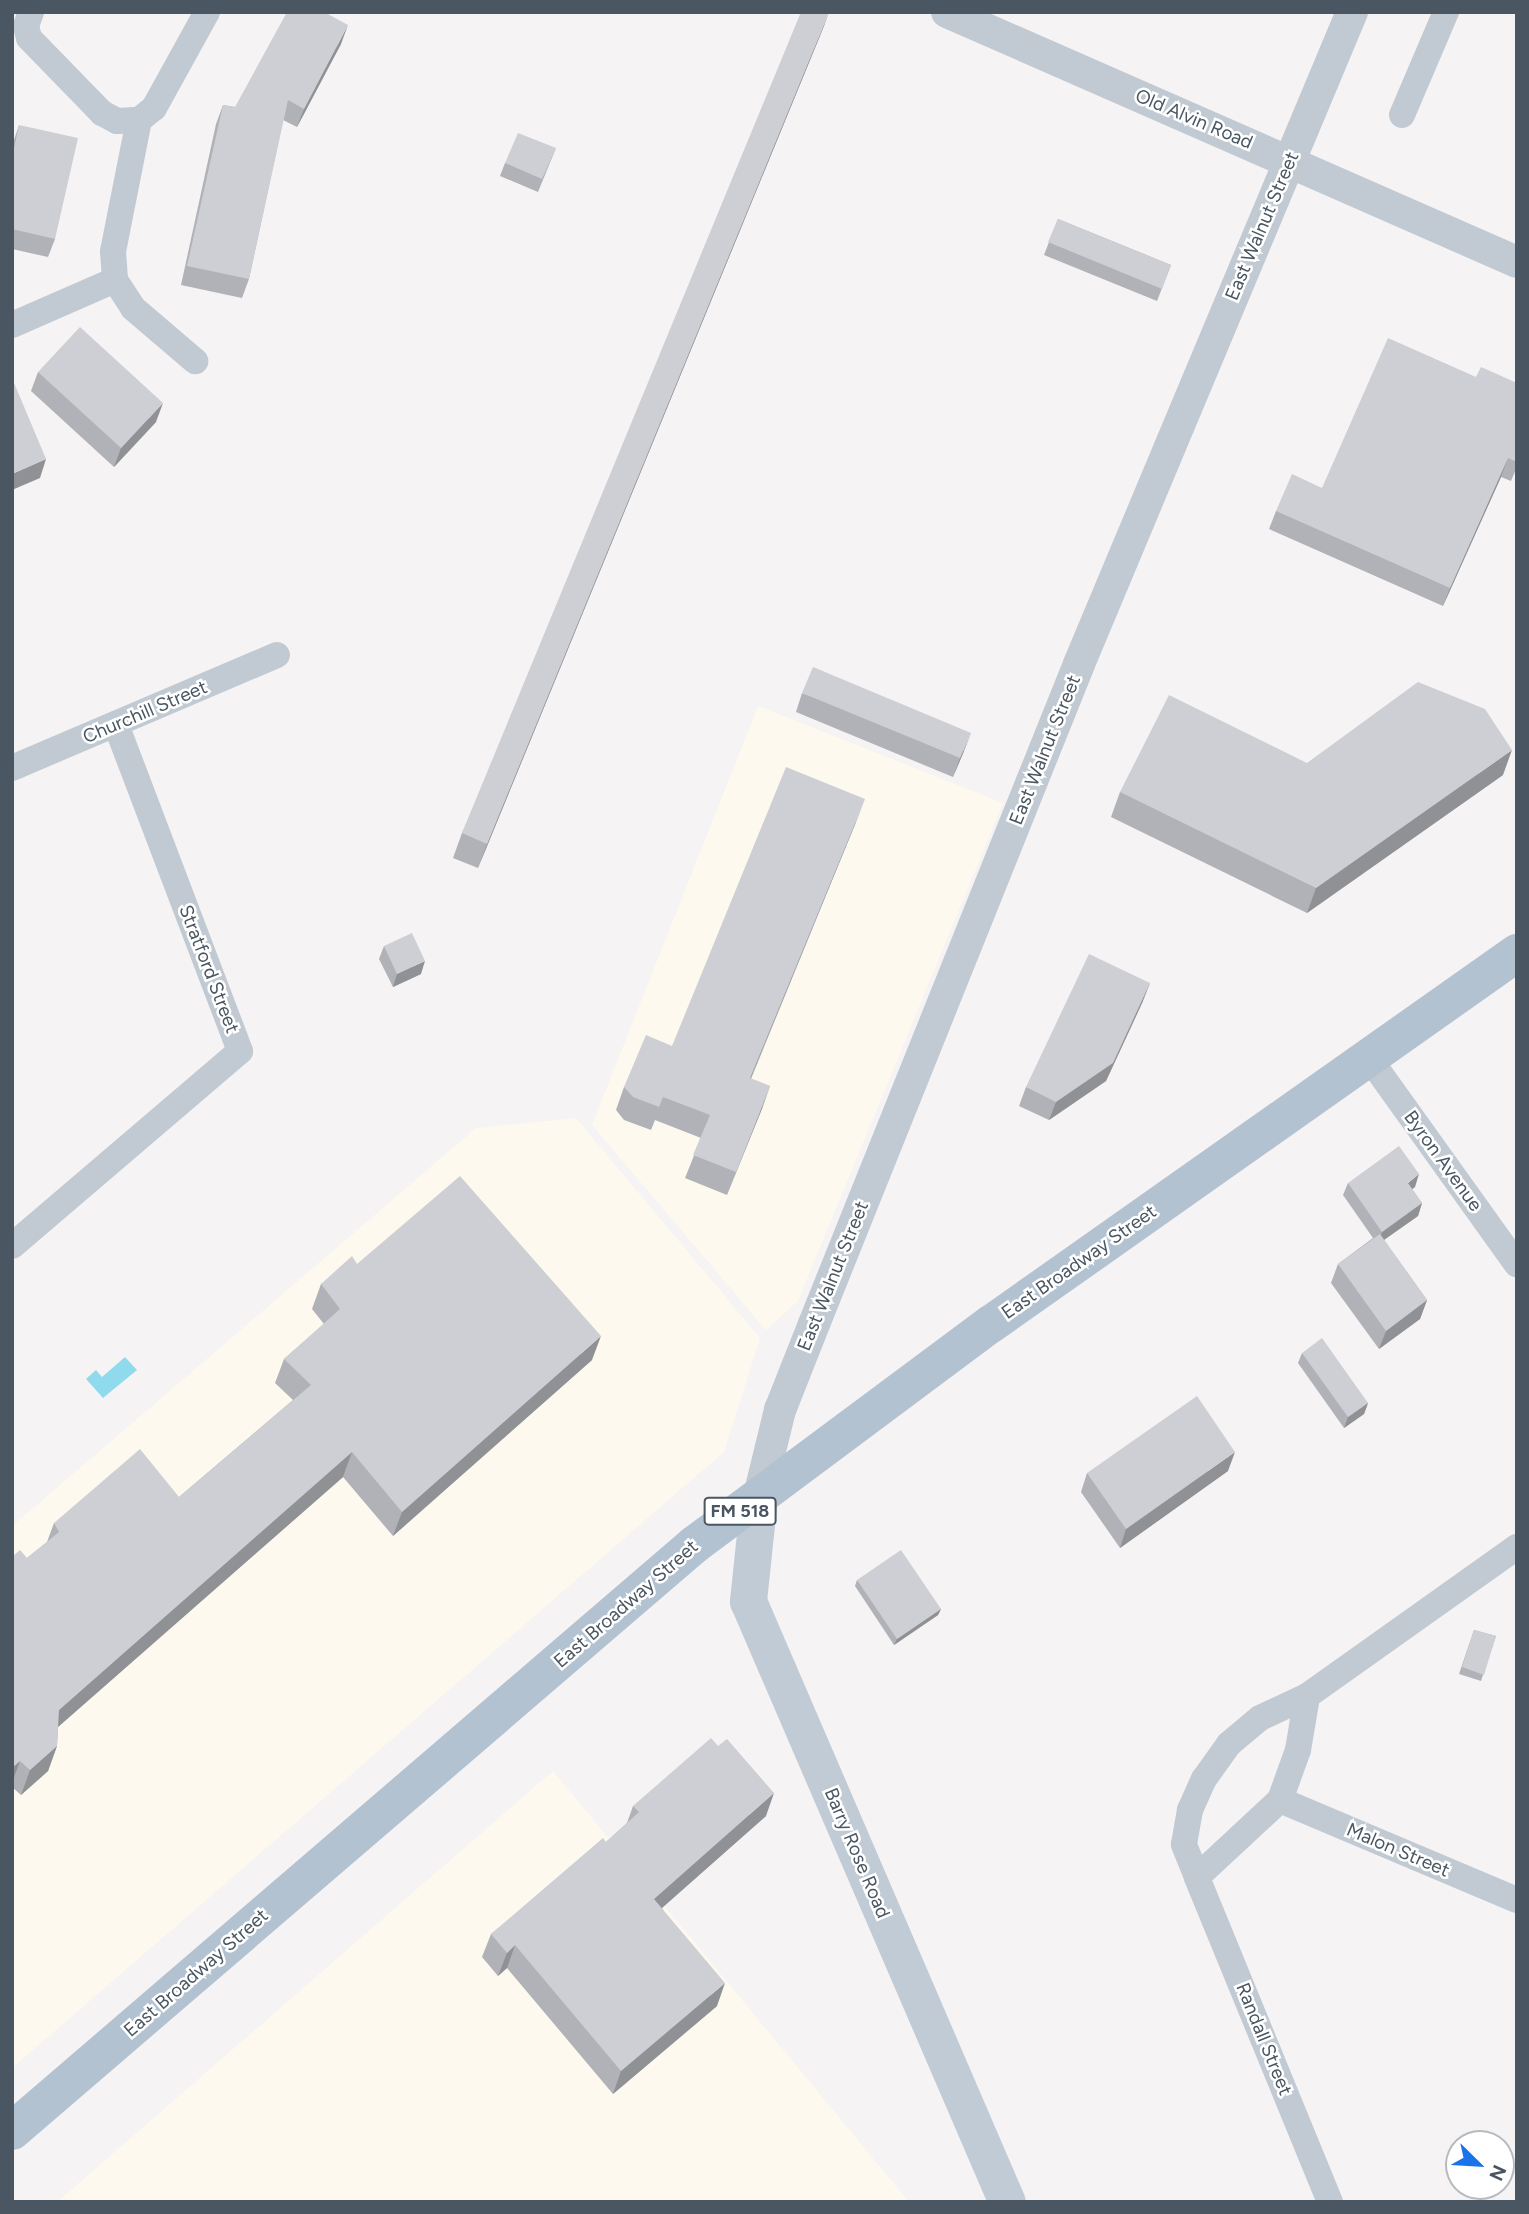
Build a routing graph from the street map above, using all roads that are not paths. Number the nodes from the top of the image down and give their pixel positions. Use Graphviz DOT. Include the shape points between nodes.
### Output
graph roads {
  1 [pos="31,12"];
  2 [pos="206,12"];
  3 [pos="947,12"];
  4 [pos="1352,12"];
  5 [pos="1446,12"];
  6 [pos="1402,115"];
  7 [pos="139,120"];
  8 [pos="1290,160"];
  9 [pos="1517,262"];
  10 [pos="115,280"];
  11 [pos="12,325"];
  12 [pos="195,361"];
  13 [pos="277,655"];
  14 [pos="116,724"];
  15 [pos="12,768"];
  16 [pos="1517,953"];
  17 [pos="1369,1058"];
  18 [pos="12,1246"];
  19 [pos="1517,1265"];
  20 [pos="760,1496"];
  21 [pos="1517,1547"];
  22 [pos="1307,1696"];
  23 [pos="1280,1800"];
  24 [pos="1197,1877"];
  25 [pos="1517,1900"];
  26 [pos="12,2131"];
  27 [pos="1007,2202"];
  28 [pos="1330,2202"];
  1 -- 7 [label="street" via="26,26 29,38 102,113 117,121"];
  2 -- 7 [label="street" via="154,108"];
  3 -- 8 [label="street, Old Alvin Road"];
  4 -- 8 [label="street, East Walnut Street"];
  5 -- 6 [label="street"];
  7 -- 10 [label="street" via="113,251"];
  8 -- 9 [label="street, Old Alvin Road"];
  8 -- 20 [label="street, East Walnut Street" via="1079,664 796,1369 780,1410"];
  10 -- 11 [label="street"];
  10 -- 12 [label="street" via="133,308"];
  13 -- 14 [label="street, Churchill Street"];
  14 -- 15 [label="street, Churchill Street"];
  14 -- 18 [label="street, Stratford Street" via="240,1051"];
  16 -- 17 [label="main road, East Broadway Street / FM 518"];
  17 -- 19 [label="street, Byron Avenue"];
  17 -- 20 [label="main road, East Broadway Street / FM 518" via="991,1324"];
  20 -- 26 [label="main road, East Broadway Street / FM 518" via="694,1545"];
  20 -- 27 [label="main road, Barry Rose Road" via="748,1601"];
  21 -- 22 [label="street, Randall Street"];
  22 -- 23 [label="street" via="1298,1750"];
  22 -- 24 [label="street, Randall Street" via="1261,1717 1229,1744 1204,1779 1190,1810 1184,1844"];
  23 -- 24 [label="street"];
  23 -- 25 [label="street, Malon Street"];
  24 -- 28 [label="street, Randall Street"];
}
